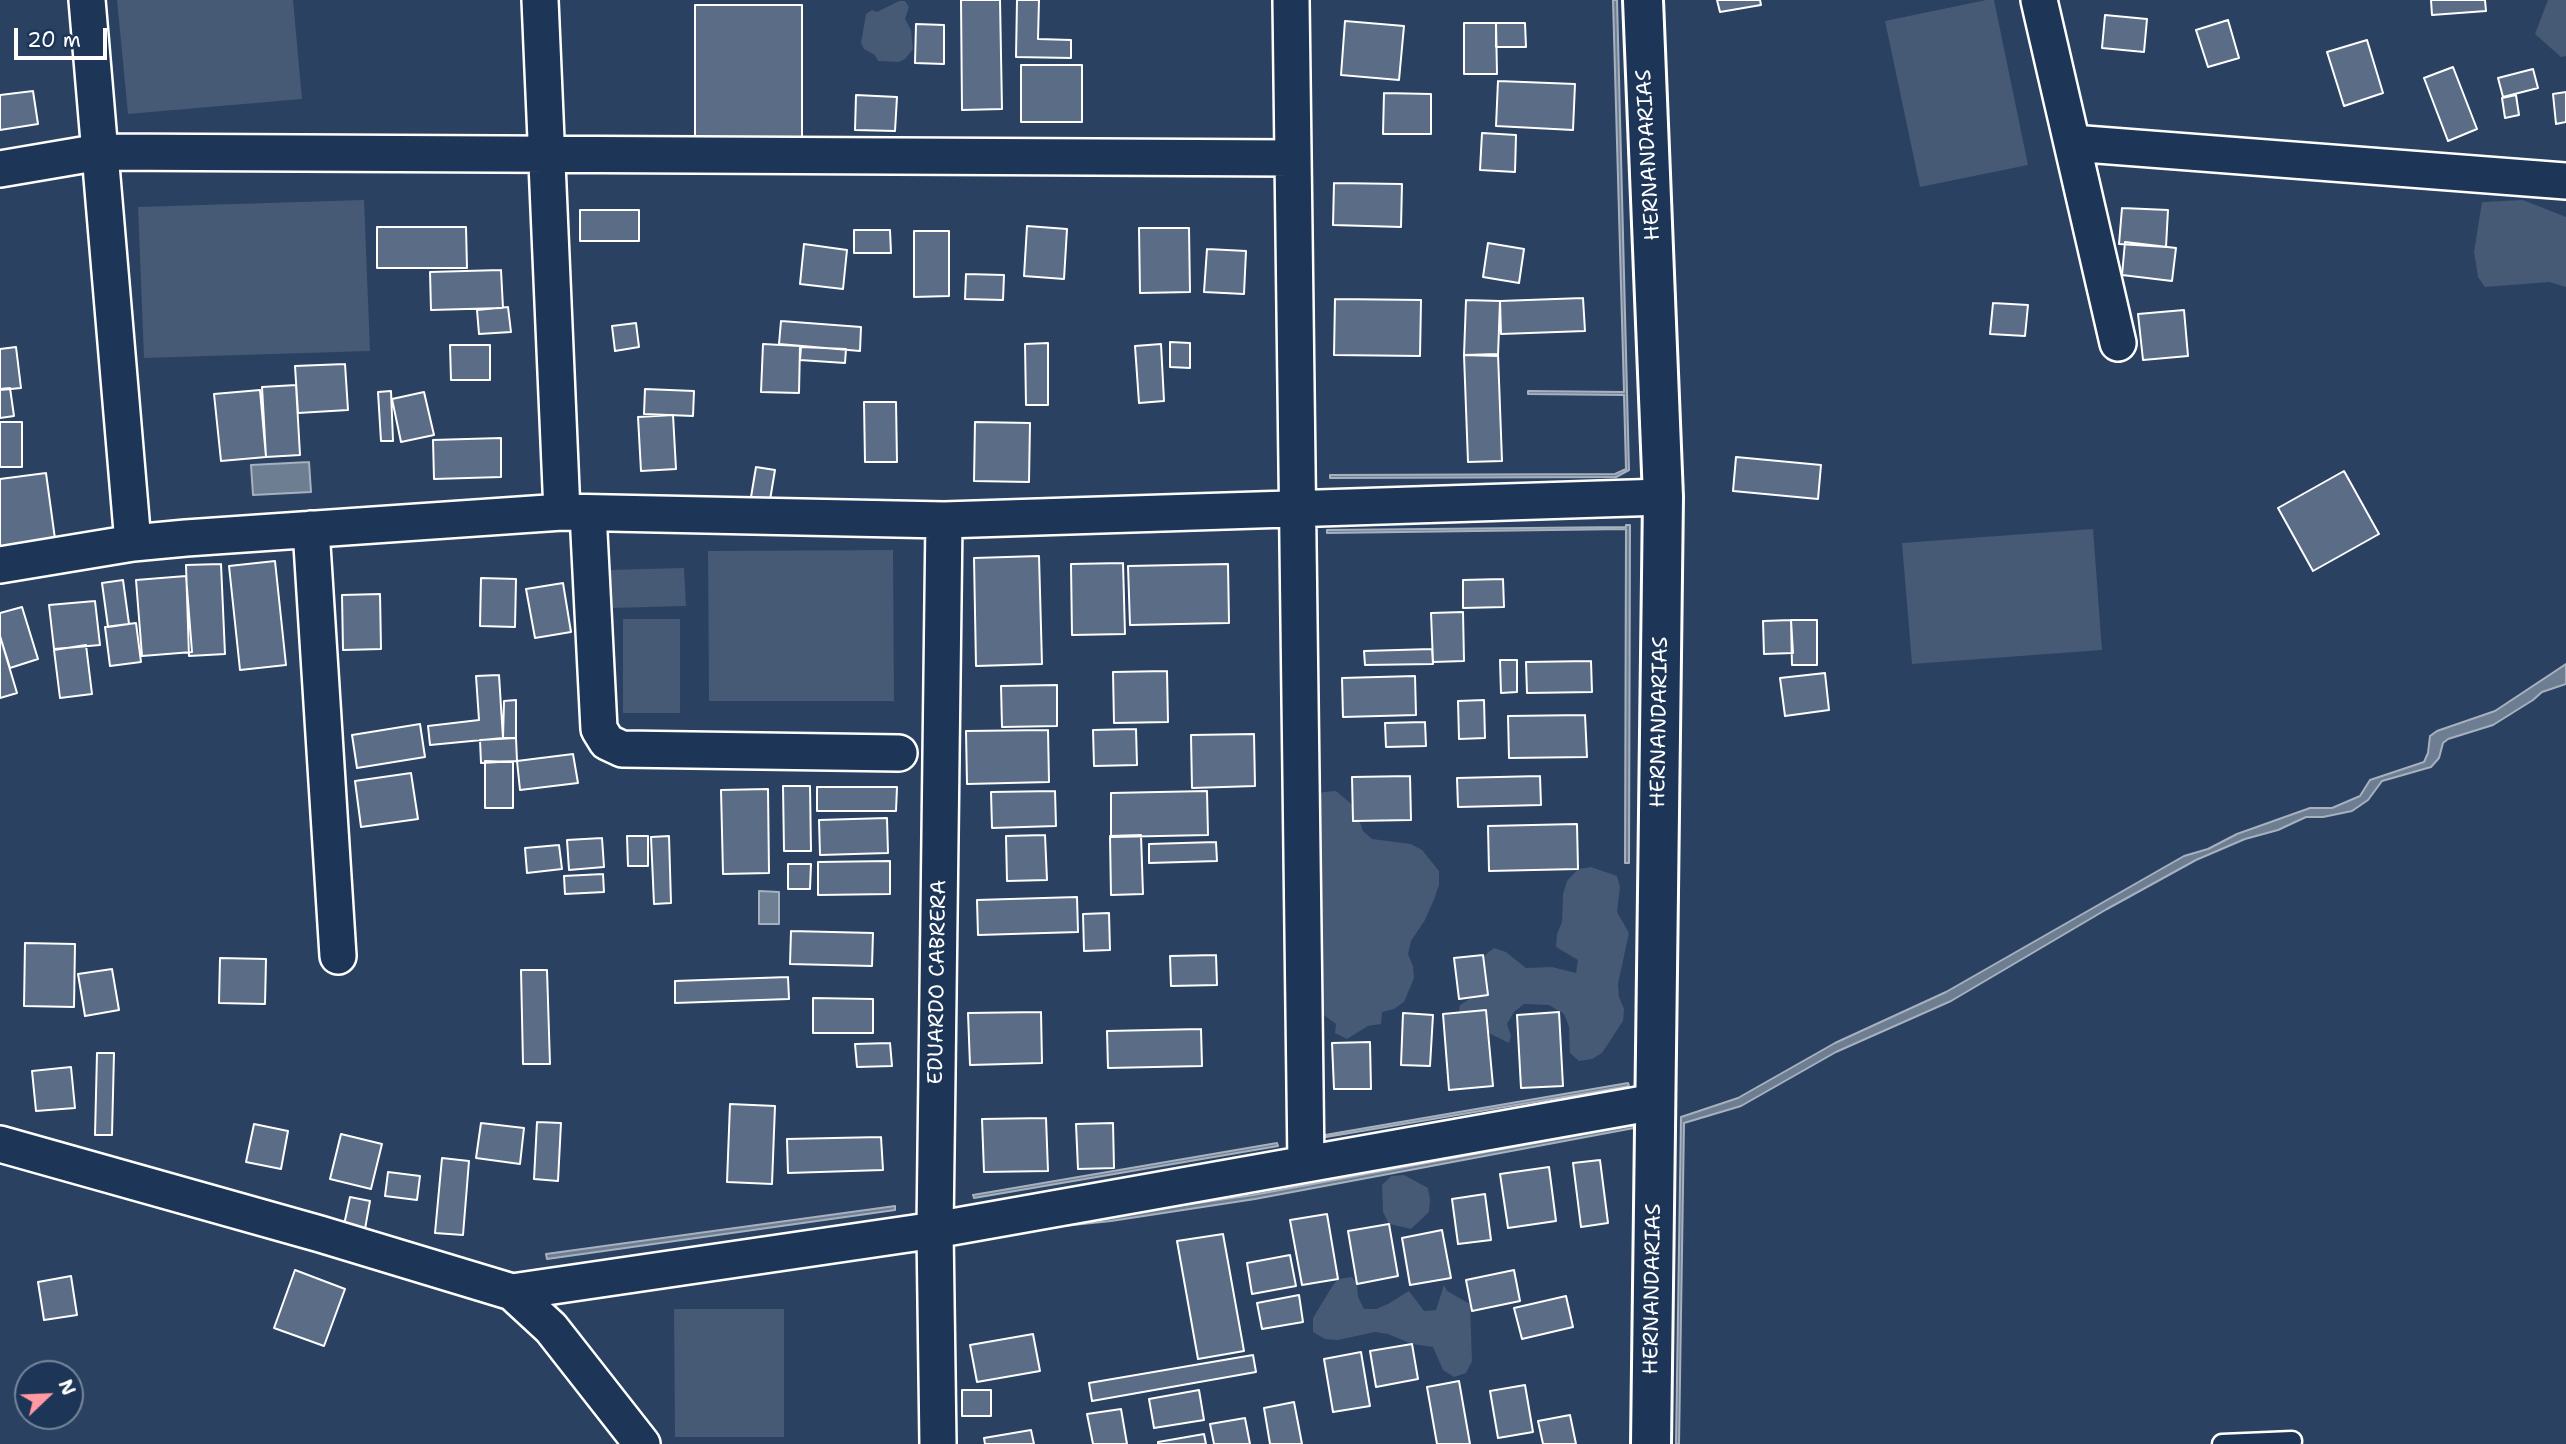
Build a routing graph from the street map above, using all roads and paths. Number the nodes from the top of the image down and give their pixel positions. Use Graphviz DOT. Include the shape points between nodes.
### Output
graph roads {
  1 [pos="87,0"];
  2 [pos="540,0"];
  3 [pos="1291,0"];
  4 [pos="1643,0"];
  5 [pos="2039,0"];
  6 [pos="2072,143"];
  7 [pos="100,152"];
  8 [pos="545,156"];
  9 [pos="1293,158"];
  10 [pos="0,169"];
  11 [pos="2566,181"];
  12 [pos="2118,343"];
  13 [pos="1663,497"];
  14 [pos="1298,509"];
  15 [pos="575,512"];
  16 [pos="944,520"];
  17 [pos="311,529"];
  18 [pos="133,543"];
  19 [pos="0,565"];
  20 [pos="899,753"];
  21 [pos="338,956"];
  22 [pos="1655,1102"];
  23 [pos="0,1144"];
  24 [pos="1306,1164"];
  25 [pos="935,1230"];
  26 [pos="512,1292"];
  27 [pos="2292,1441"];
  28 [pos="642,1444"];
  29 [pos="938,1444"];
  30 [pos="1651,1444"];
  31 [pos="2222,1444"];
  1 -- 7 [label="street"];
  2 -- 8 [label="street"];
  3 -- 9 [label="street"];
  4 -- 13 [label="street, HERNANDARIAS"];
  5 -- 6 [label="street"];
  6 -- 11 [label="street"];
  6 -- 12 [label="street"];
  7 -- 8 [label="street"];
  7 -- 10 [label="street"];
  7 -- 18 [label="street"];
  8 -- 9 [label="street"];
  8 -- 15 [label="street"];
  9 -- 14 [label="street"];
  13 -- 14 [label="street"];
  13 -- 22 [label="street, HERNANDARIAS"];
  14 -- 16 [label="street"];
  14 -- 24 [label="street"];
  15 -- 16 [label="street"];
  15 -- 17 [label="street"];
  15 -- 20 [label="street" via="599,729 607,742 622,749"];
  16 -- 25 [label="street, EDUARDO CABRERA"];
  17 -- 18 [label="street"];
  17 -- 21 [label="street"];
  18 -- 19 [label="street"];
  22 -- 24 [label="street"];
  22 -- 30 [label="street, HERNANDARIAS"];
  23 -- 26 [label="street"];
  24 -- 25 [label="street"];
  25 -- 26 [label="street"];
  25 -- 29 [label="street, EDUARDO CABRERA"];
  26 -- 28 [label="street" via="551,1328"];
  27 -- 31 [label="lane"];
}
